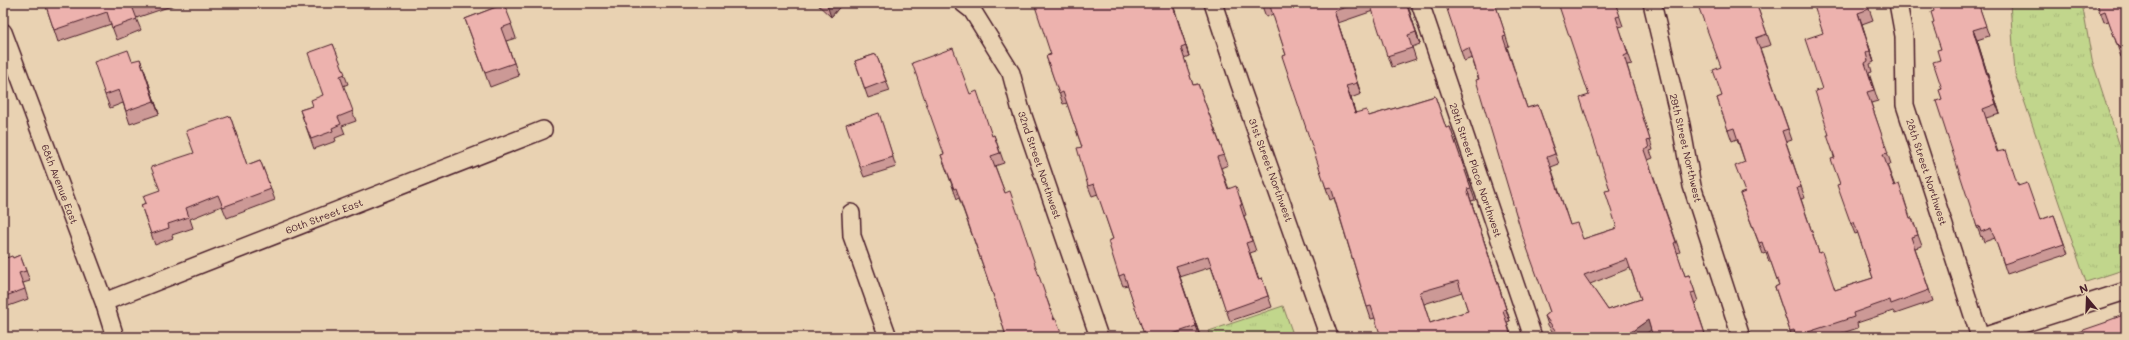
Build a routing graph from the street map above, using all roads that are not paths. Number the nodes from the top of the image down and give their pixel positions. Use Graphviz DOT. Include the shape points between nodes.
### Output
graph roads {
  1 [pos="1213,3"];
  2 [pos="1420,3"];
  3 [pos="1652,3"];
  4 [pos="1898,3"];
  5 [pos="971,5"];
  6 [pos="3,32"];
  7 [pos="543,130"];
  8 [pos="851,213"];
  9 [pos="2126,291"];
  10 [pos="104,302"];
  11 [pos="115,337"];
  12 [pos="888,337"];
  13 [pos="1099,337"];
  14 [pos="1329,337"];
  15 [pos="1533,337"];
  16 [pos="1742,337"];
  17 [pos="1981,337"];
  1 -- 14 [label="street, 31st Street Northwest"];
  2 -- 15 [label="street, 29th Street Place Northwest"];
  3 -- 16 [label="street, 29th Street Northwest" via="1681,125 1692,186"];
  4 -- 17 [label="street, 28th Street Northwest" via="1904,36 1905,105"];
  5 -- 13 [label="street, 32nd Street Northwest" via="1011,73 1020,107"];
  6 -- 10 [label="street, 68th Avenue East"];
  7 -- 10 [label="street, 60th Street East"];
  8 -- 12 [label="street" via="852,236"];
  9 -- 17 [label="street"];
  10 -- 11 [label="street, 68th Avenue East"];
}
